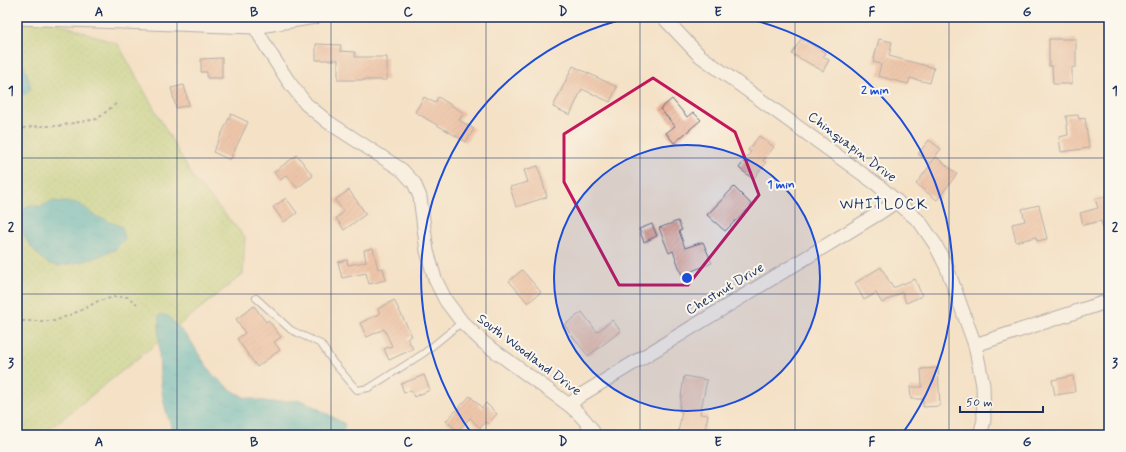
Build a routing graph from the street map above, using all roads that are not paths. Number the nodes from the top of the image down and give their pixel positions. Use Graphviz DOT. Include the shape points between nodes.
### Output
graph roads {
  1 [pos="315,17"];
  2 [pos="663,17"];
  3 [pos="17,18"];
  4 [pos="252,22"];
  5 [pos="897,201"];
  6 [pos="256,298"];
  7 [pos="1109,301"];
  8 [pos="462,322"];
  9 [pos="975,345"];
  10 [pos="569,405"];
  11 [pos="595,435"];
  12 [pos="980,435"];
  1 -- 4 [label="street"];
  2 -- 5 [label="street, Chinquapin Drive" via="699,55"];
  3 -- 4 [label="street"];
  4 -- 8 [label="street, South Woodland Drive" via="289,82 306,104 328,122 402,170 414,183 420,197 427,250 435,279 446,301"];
  5 -- 9 [label="street, Chinquapin Drive" via="920,222 935,244 952,281"];
  5 -- 10 [label="street, Chestnut Drive" via="581,395"];
  6 -- 8 [label="lane" via="291,330 321,344 357,390 369,388 418,357"];
  7 -- 9 [label="street"];
  8 -- 10 [label="street, South Woodland Drive" via="484,343"];
  9 -- 12 [label="street, Chinquapin Drive" via="983,385 984,420"];
  10 -- 11 [label="street, South Woodland Drive" via="581,414"];
}
